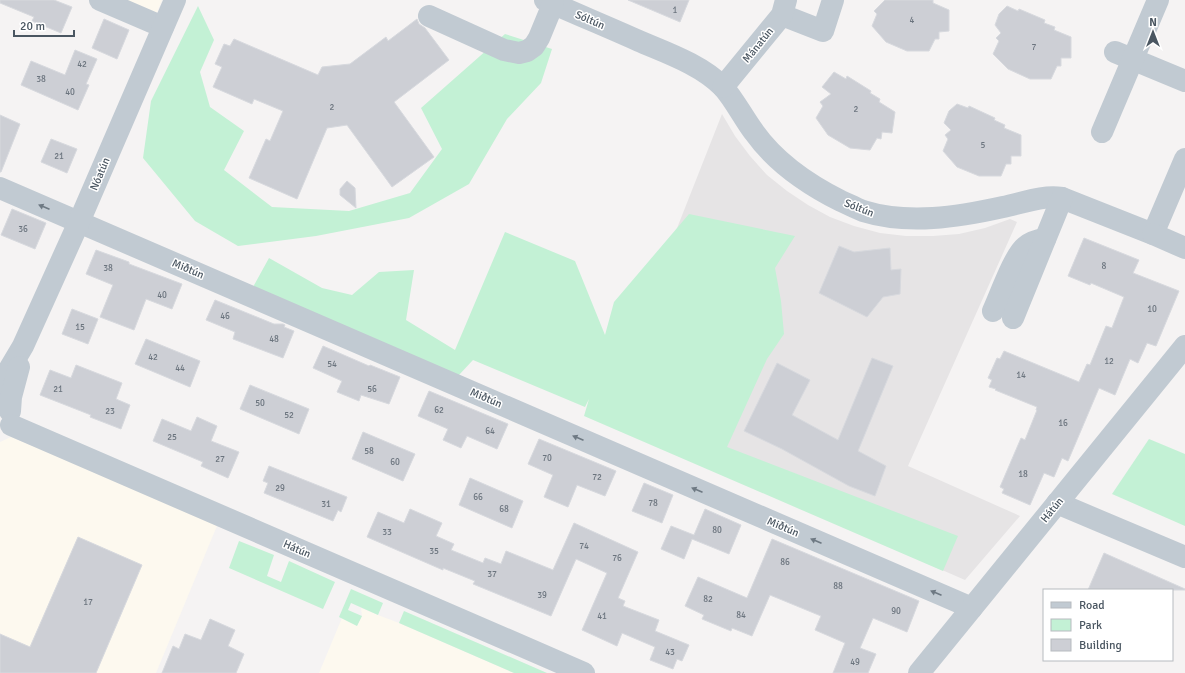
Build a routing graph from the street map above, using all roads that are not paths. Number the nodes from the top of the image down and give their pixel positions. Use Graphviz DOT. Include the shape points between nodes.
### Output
graph roads {
  1 [pos="100,0"];
  2 [pos="175,0"];
  3 [pos="833,0"];
  4 [pos="1158,0"];
  5 [pos="549,2"];
  6 [pos="784,8"];
  7 [pos="429,16"];
  8 [pos="164,27"];
  9 [pos="1124,56"];
  10 [pos="1185,81"];
  11 [pos="723,87"];
  12 [pos="1102,132"];
  13 [pos="1185,159"];
  14 [pos="0,188"];
  15 [pos="1062,198"];
  16 [pos="79,222"];
  17 [pos="1153,234"];
  18 [pos="1185,248"];
  19 [pos="1003,314"];
  20 [pos="23,346"];
  21 [pos="1185,346"];
  22 [pos="0,385"];
  23 [pos="5,419"];
  24 [pos="1057,504"];
  25 [pos="1185,557"];
  26 [pos="972,608"];
  27 [pos="584,673"];
  28 [pos="919,673"];
  1 -- 8 [label="street"];
  2 -- 8 [label="street, Nóatún"];
  3 -- 6 [label="street" via="824,31"];
  4 -- 9 [label="street"];
  5 -- 7 [label="street" via="539,38 527,51 518,53 504,50"];
  5 -- 11 [label="street, Sóltún" via="690,63"];
  6 -- 11 [label="street, Mánatún"];
  8 -- 16 [label="street, Nóatún"];
  9 -- 10 [label="street"];
  9 -- 12 [label="street"];
  11 -- 15 [label="street, Sóltún" via="755,134 784,166 817,188 861,210 896,217 940,217 977,213 1042,197"];
  13 -- 17 [label="street"];
  16 -- 14 [label="street, Miðtún, one-way"];
  15 -- 17 [label="street, Sóltún"];
  15 -- 19 [label="street" via="1045,240"];
  16 -- 20 [label="street, Nóatún"];
  26 -- 16 [label="street, Miðtún, one-way"];
  17 -- 18 [label="street"];
  20 -- 22 [label="street, Nóatún"];
  20 -- 23 [label="street, Nóatún"];
  21 -- 24 [label="street, Hátún"];
  23 -- 27 [label="street, Hátún"];
  24 -- 25 [label="street"];
  24 -- 26 [label="street, Hátún"];
  26 -- 28 [label="street, Hátún"];
}
